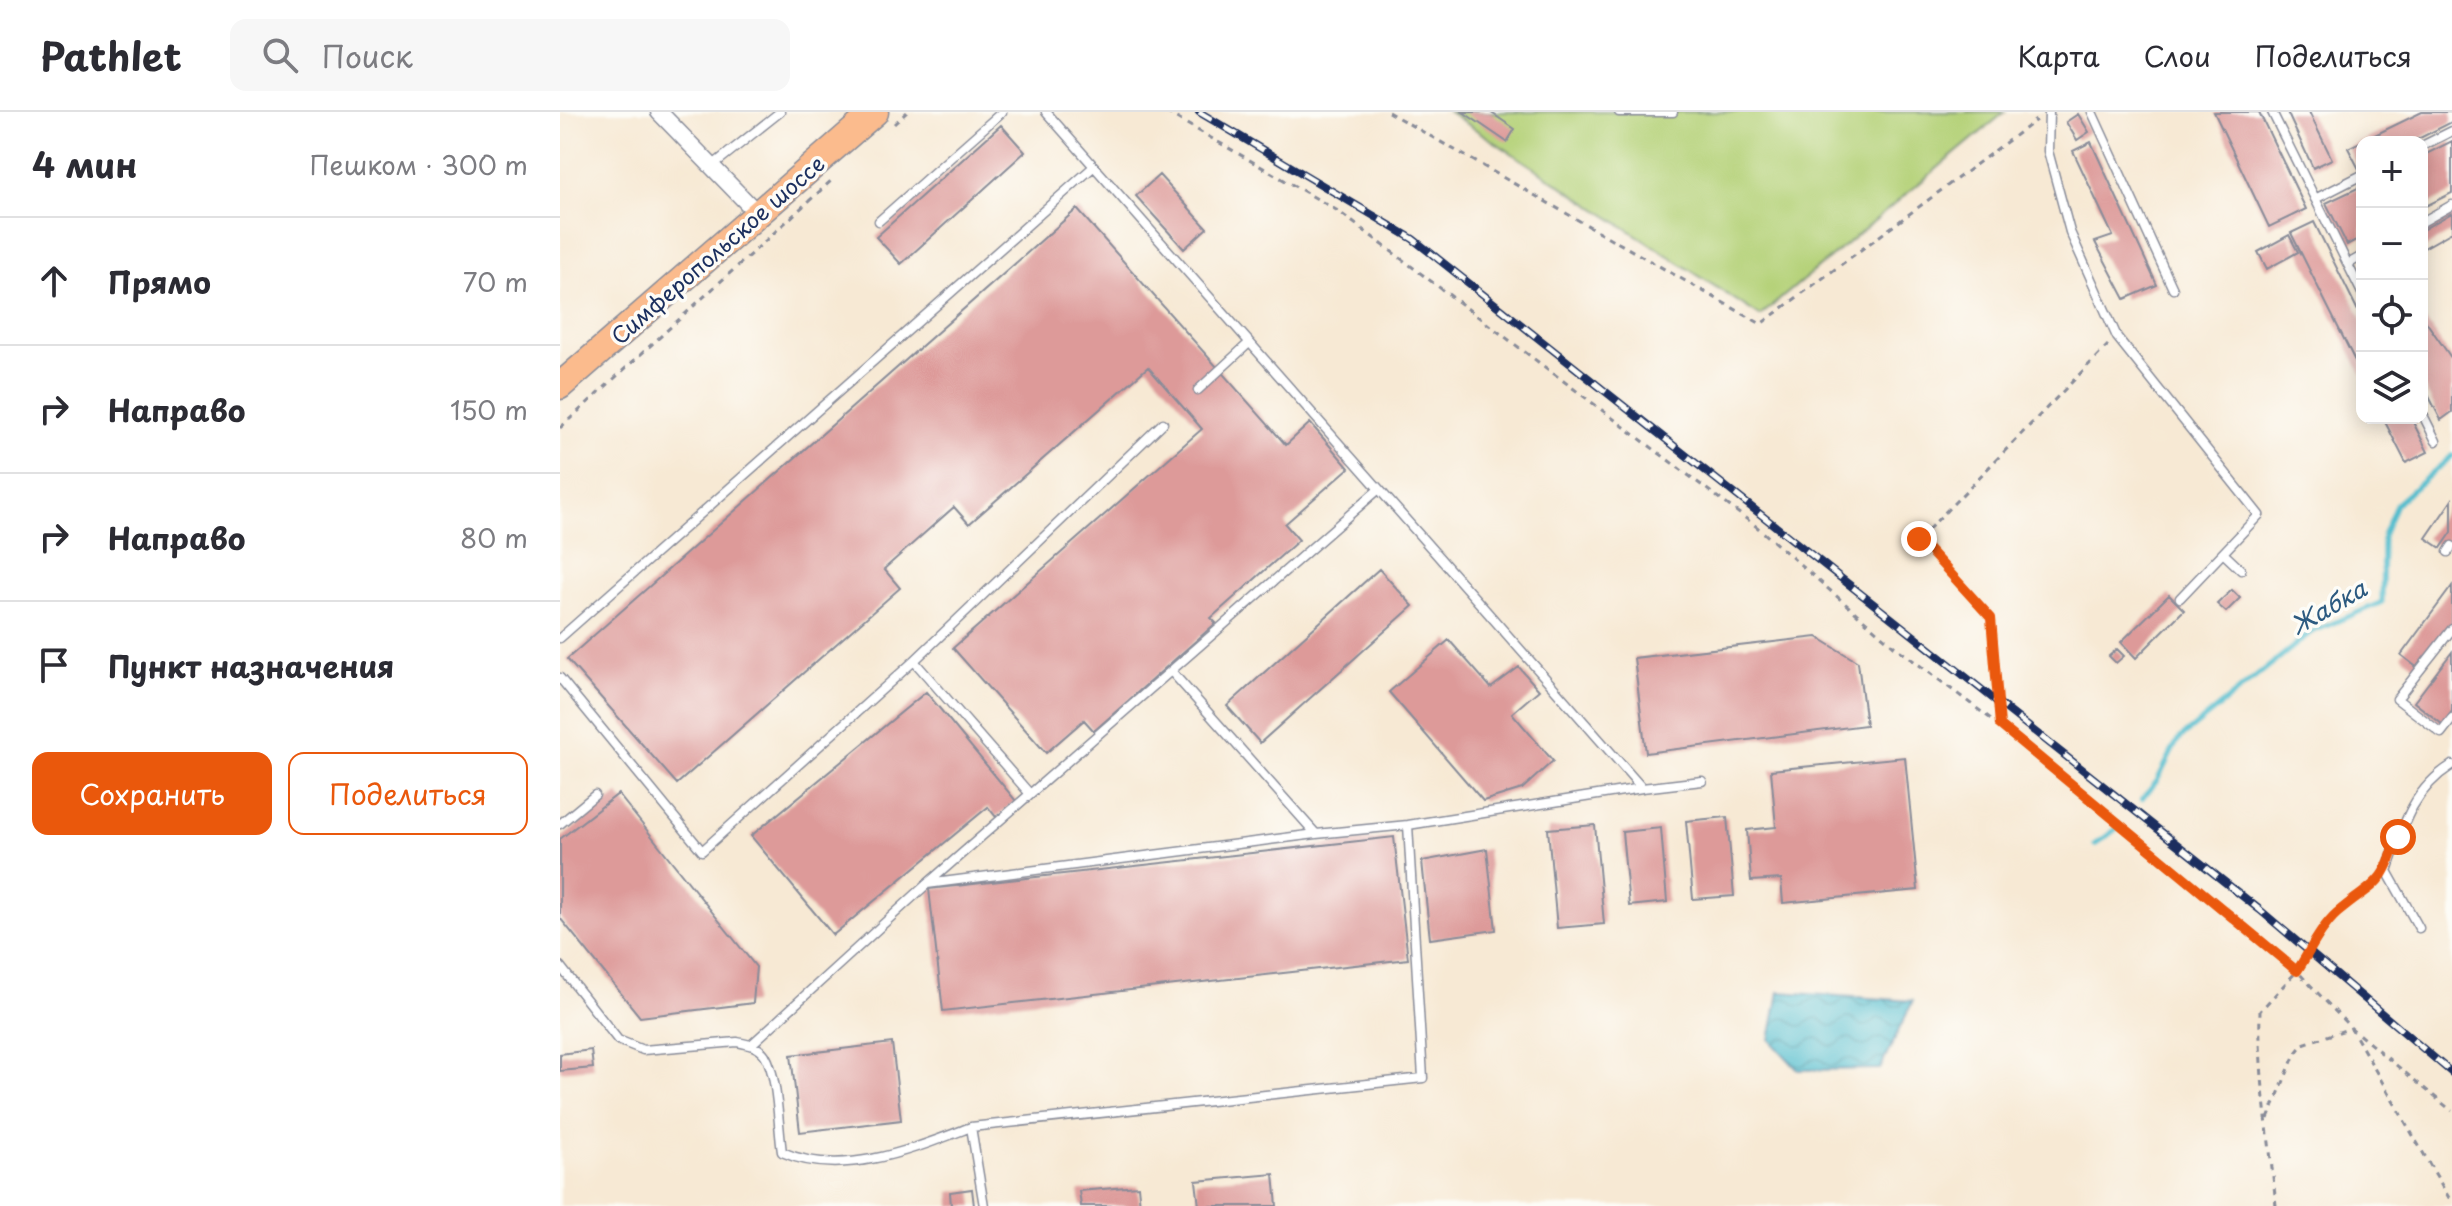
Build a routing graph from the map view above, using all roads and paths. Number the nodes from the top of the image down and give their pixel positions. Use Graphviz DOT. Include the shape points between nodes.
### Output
graph roads {
  1 [pos="659,112"];
  2 [pos="780,112"];
  3 [pos="907,112"];
  4 [pos="1002,112"];
  5 [pos="1046,112"];
  6 [pos="1166,112"];
  7 [pos="1388,112"];
  8 [pos="1619,112"];
  9 [pos="1673,112"];
  10 [pos="2048,112"];
  11 [pos="2092,112"];
  12 [pos="2272,112"];
  13 [pos="879,122"];
  14 [pos="2452,131"];
  15 [pos="2428,143"];
  16 [pos="712,166"];
  17 [pos="1092,168"];
  18 [pos="837,175"];
  19 [pos="2356,178"];
  20 [pos="2315,199"];
  21 [pos="2452,205"];
  22 [pos="757,213"];
  23 [pos="2428,219"];
  24 [pos="879,221"];
  25 [pos="2356,259"];
  26 [pos="2348,264"];
  27 [pos="2356,281"];
  28 [pos="2173,289"];
  29 [pos="2117,337"];
  30 [pos="1249,343"];
  31 [pos="560,386"];
  32 [pos="1198,390"];
  33 [pos="1163,423"];
  34 [pos="2428,424"];
  35 [pos="560,428"];
  36 [pos="2436,441"];
  37 [pos="1379,489"];
  38 [pos="2223,553"];
  39 [pos="2241,570"];
  40 [pos="2180,598"];
  41 [pos="2452,629"];
  42 [pos="560,638"];
  43 [pos="914,661"];
  44 [pos="1171,671"];
  45 [pos="560,678"];
  46 [pos="2452,719"];
  47 [pos="2000,725"];
  48 [pos="2452,765"];
  49 [pos="1702,781"];
  50 [pos="1642,788"];
  51 [pos="1030,794"];
  52 [pos="595,795"];
  53 [pos="560,824"];
  54 [pos="1408,825"];
  55 [pos="1316,834"];
  56 [pos="2387,871"];
  57 [pos="927,884"];
  58 [pos="2419,928"];
  59 [pos="560,966"];
  60 [pos="2297,971"];
  61 [pos="2351,1028"];
  62 [pos="752,1044"];
  63 [pos="2452,1111"];
  64 [pos="2268,1120"];
  65 [pos="971,1127"];
  66 [pos="2452,1203"];
  67 [pos="984,1206"];
  68 [pos="2276,1206"];
  1 -- 16 [label="street"];
  2 -- 16 [label="lane"];
  3 -- 13 [label="path"];
  4 -- 24 [label="lane"];
  5 -- 17 [label="lane"];
  6 -- 47 [label="path" via="1351,220 1744,517 1894,646"];
  7 -- 10 [label="path" via="1761,324"];
  8 -- 9 [label="lane"];
  10 -- 29 [label="lane" via="2048,151 2070,232"];
  11 -- 28 [label="lane"];
  12 -- 20 [label="lane"];
  13 -- 22 [label="main road, Симферопольское шоссе"];
  14 -- 15 [label="lane"];
  16 -- 22 [label="street"];
  17 -- 30 [label="lane"];
  17 -- 42 [label="lane"];
  18 -- 35 [label="path"];
  19 -- 20 [label="lane"];
  20 -- 26 [label="lane"];
  21 -- 23 [label="lane"];
  22 -- 31 [label="main road, Симферопольское шоссе"];
  25 -- 26 [label="lane"];
  26 -- 27 [label="lane"];
  29 -- 38 [label="lane" via="2259,515"];
  29 -- 47 [label="path" via="1919,539 1991,618"];
  30 -- 32 [label="lane"];
  30 -- 37 [label="lane"];
  33 -- 43 [label="lane"];
  34 -- 36 [label="lane"];
  37 -- 44 [label="lane"];
  37 -- 50 [label="lane"];
  38 -- 39 [label="lane"];
  38 -- 40 [label="lane"];
  41 -- 46 [label="lane" via="2397,699 2441,733"];
  43 -- 45 [label="lane" via="702,851"];
  43 -- 51 [label="lane"];
  44 -- 51 [label="lane"];
  44 -- 55 [label="lane"];
  47 -- 60 [label="path"];
  48 -- 56 [label="lane" via="2430,779 2411,807"];
  49 -- 50 [label="lane"];
  50 -- 54 [label="lane"];
  51 -- 57 [label="lane"];
  52 -- 53 [label="lane"];
  54 -- 55 [label="lane"];
  54 -- 65 [label="lane" via="1423,1078"];
  55 -- 57 [label="lane"];
  56 -- 58 [label="lane"];
  56 -- 60 [label="path" via="2373,889 2335,915"];
  57 -- 62 [label="lane"];
  59 -- 62 [label="lane" via="629,1048"];
  60 -- 61 [label="path"];
  60 -- 64 [label="path" via="2260,1011 2259,1070"];
  61 -- 63 [label="path"];
  61 -- 64 [label="path" via="2303,1044"];
  61 -- 66 [label="path"];
  62 -- 65 [label="lane" via="764,1053 770,1068 782,1152 803,1161 897,1155"];
  64 -- 68 [label="path"];
  65 -- 67 [label="lane"];
}
